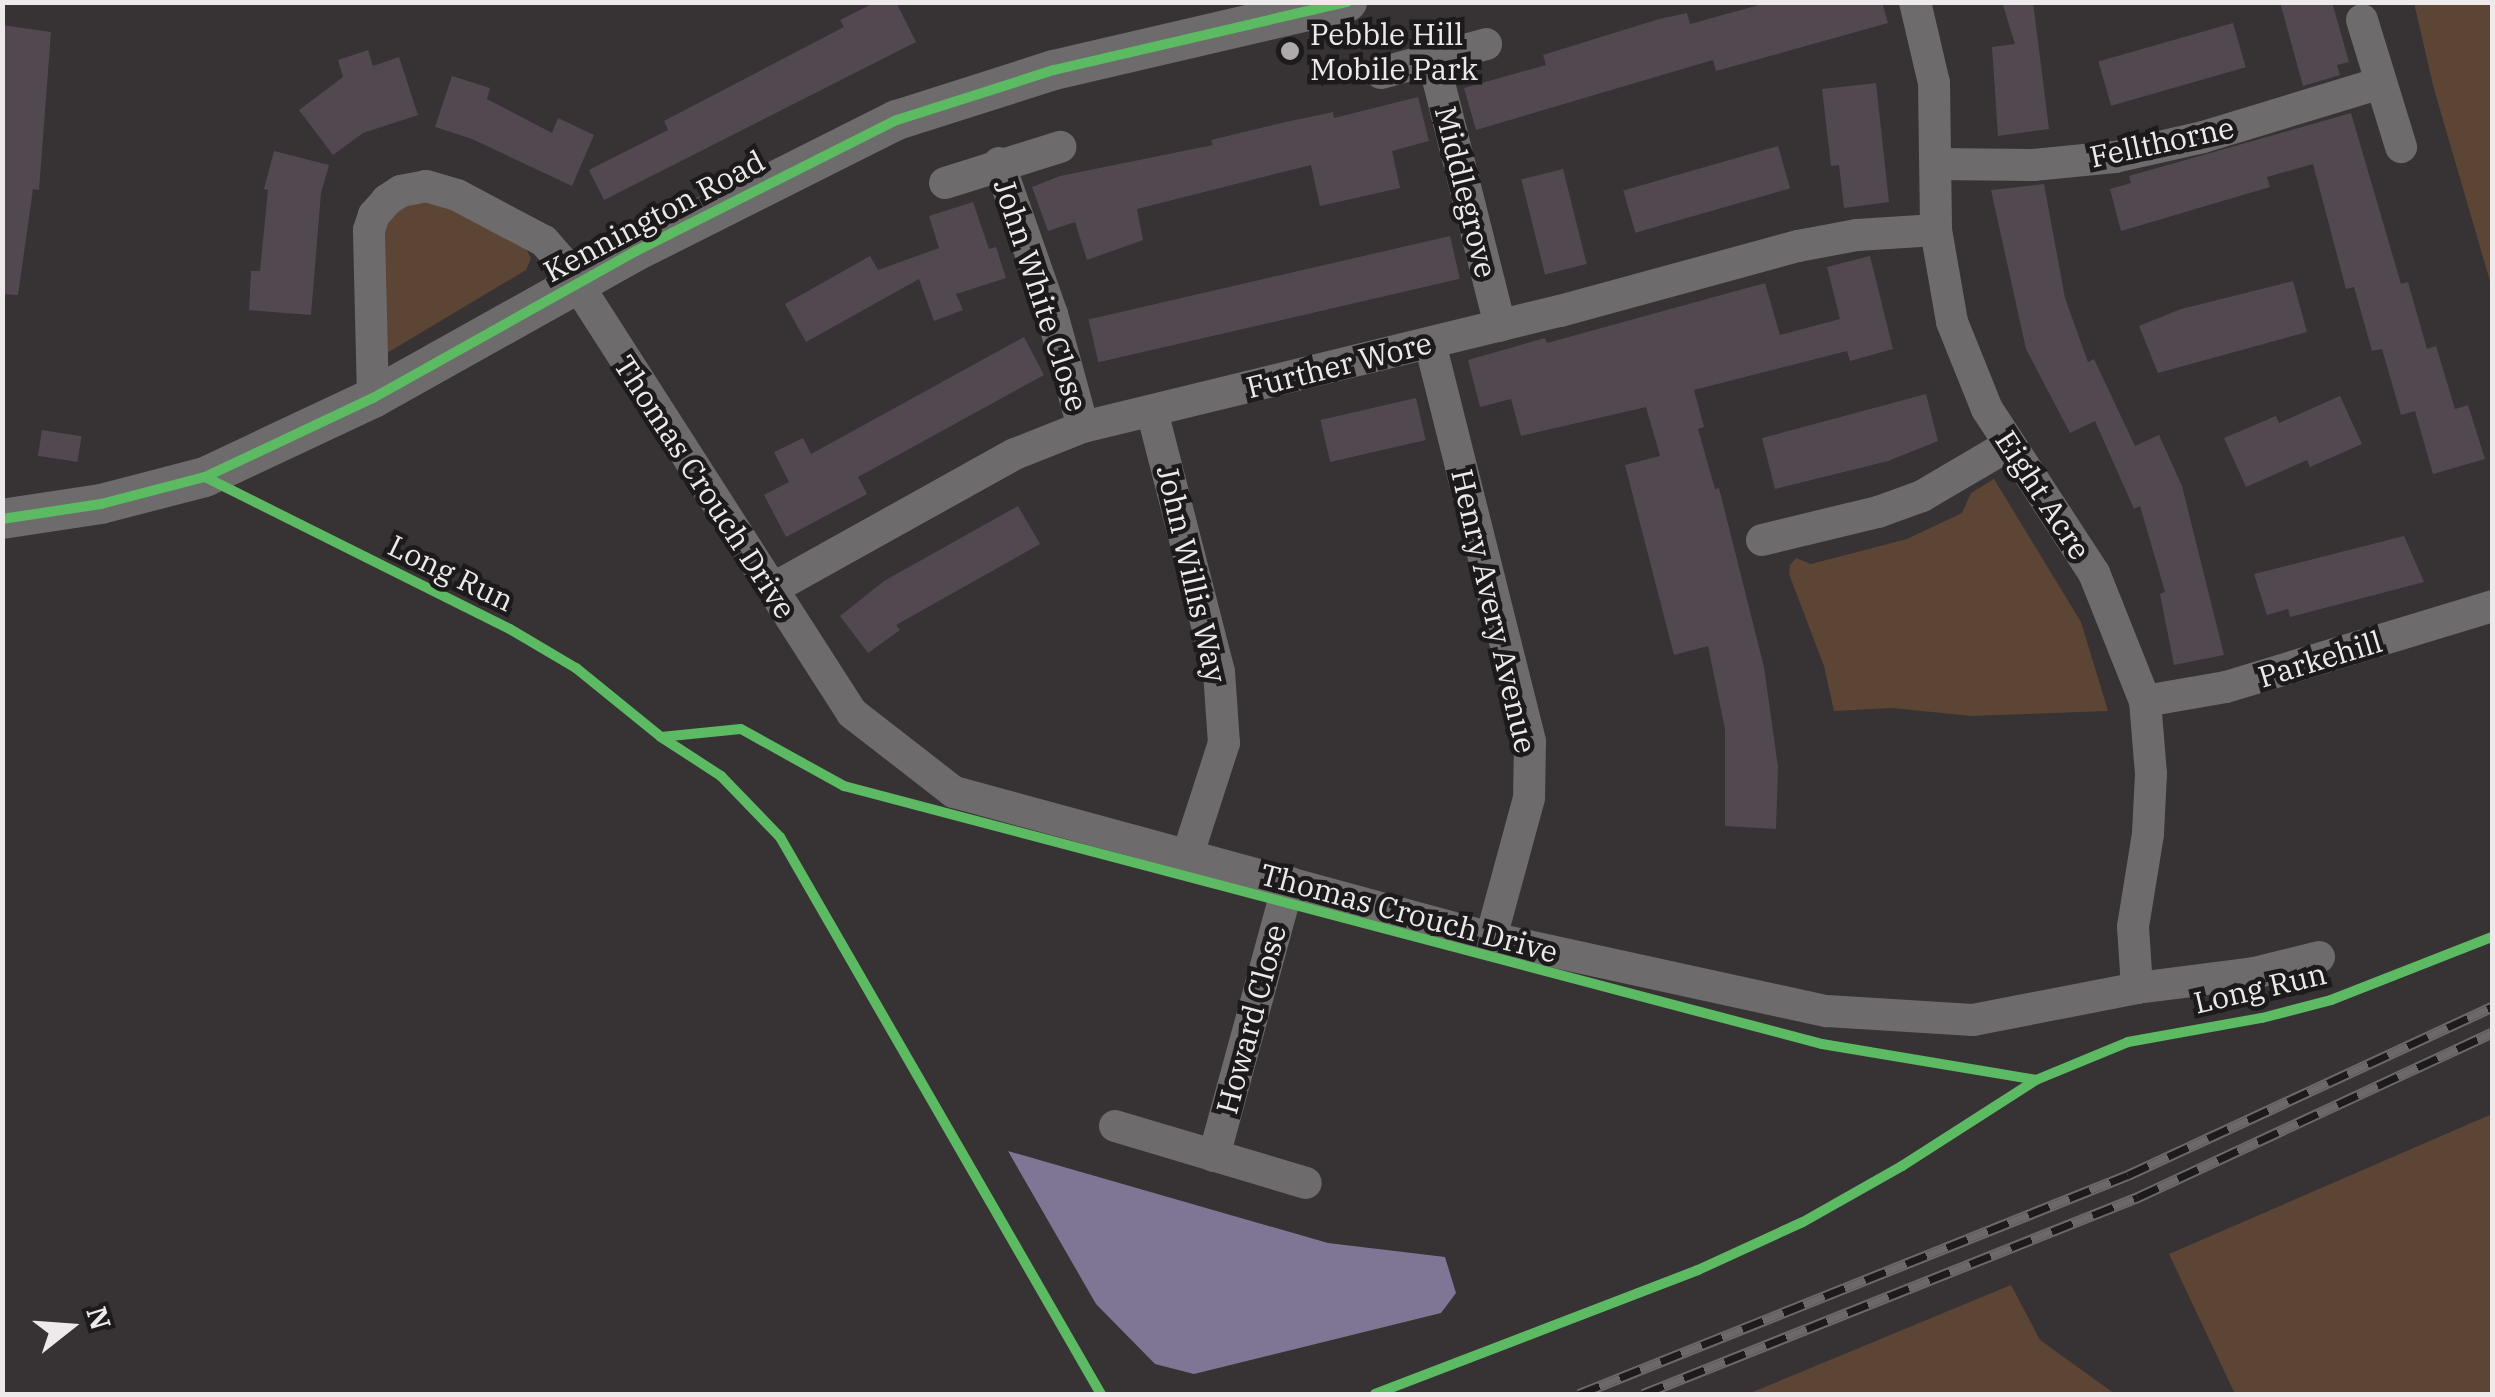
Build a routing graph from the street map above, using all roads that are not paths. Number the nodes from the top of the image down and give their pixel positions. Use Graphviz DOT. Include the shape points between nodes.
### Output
graph roads {
  1 [pos="1348,2"];
  2 [pos="1915,2"];
  3 [pos="2362,20"];
  4 [pos="1486,44"];
  5 [pos="1433,58"];
  6 [pos="1381,73"];
  7 [pos="2381,83"];
  8 [pos="1060,147"];
  9 [pos="2401,147"];
  10 [pos="999,163"];
  11 [pos="1937,164"];
  12 [pos="945,183"];
  13 [pos="1936,230"];
  14 [pos="576,286"];
  15 [pos="1500,326"];
  16 [pos="1430,343"];
  17 [pos="373,398"];
  18 [pos="1152,411"];
  19 [pos="1083,428"];
  20 [pos="2009,445"];
  21 [pos="2,519"];
  22 [pos="1762,540"];
  23 [pos="772,589"];
  24 [pos="2492,606"];
  25 [pos="2145,702"];
  26 [pos="1188,854"];
  27 [pos="1288,882"];
  28 [pos="1492,938"];
  29 [pos="2319,957"];
  30 [pos="2136,988"];
  31 [pos="1114,1126"];
  32 [pos="1214,1156"];
  33 [pos="1306,1182"];
  1 -- 14 [label="street, Kennington Road" via="1054,70 898,120"];
  2 -- 11 [label="street, Eight Acre" via="1934,83"];
  3 -- 7 [label="street"];
  4 -- 5 [label="street"];
  5 -- 6 [label="street"];
  5 -- 15 [label="street, Middlegrove"];
  7 -- 9 [label="street"];
  7 -- 11 [label="street, Fellthorne" via="2115,157"];
  8 -- 10 [label="street, John White Close"];
  10 -- 12 [label="street, John White Close"];
  10 -- 19 [label="street, John White Close"];
  11 -- 13 [label="street, Eight Acre"];
  13 -- 15 [label="street, Further Wore" via="1798,246"];
  13 -- 20 [label="street, Eight Acre" via="1952,322"];
  14 -- 17 [label="street, Kennington Road"];
  14 -- 17 [label="street, Thomas Crouch Drive" via="544,241 457,195 426,186 401,191 374,215 369,230"];
  14 -- 23 [label="street, Thomas Crouch Drive"];
  15 -- 16 [label="street, Further Wore"];
  16 -- 18 [label="street, Further Wore"];
  16 -- 28 [label="street, Henry Avery Avenue" via="1530,742 1529,798"];
  17 -- 21 [label="street, Kennington Road" via="205,477 101,504"];
  18 -- 19 [label="street, Further Wore"];
  18 -- 26 [label="street, John Willis Way" via="1219,672 1224,743"];
  19 -- 23 [label="street, Further Wore" via="1015,454"];
  20 -- 22 [label="street" via="1922,496"];
  20 -- 25 [label="street, Eight Acre" via="2094,573"];
  23 -- 26 [label="street, Thomas Crouch Drive" via="852,713 954,792"];
  24 -- 25 [label="street, Parkehill" via="2226,687"];
  25 -- 30 [label="street, Eight Acre" via="2152,774 2133,926"];
  26 -- 27 [label="street, Thomas Crouch Drive"];
  27 -- 28 [label="street, Thomas Crouch Drive"];
  27 -- 32 [label="street, Howard Close"];
  28 -- 30 [label="street, Thomas Crouch Drive" via="1827,1011 1973,1020"];
  29 -- 30 [label="street, Thomas Crouch Drive"];
  31 -- 32 [label="street, Howard Close"];
  32 -- 33 [label="street, Howard Close"];
}
